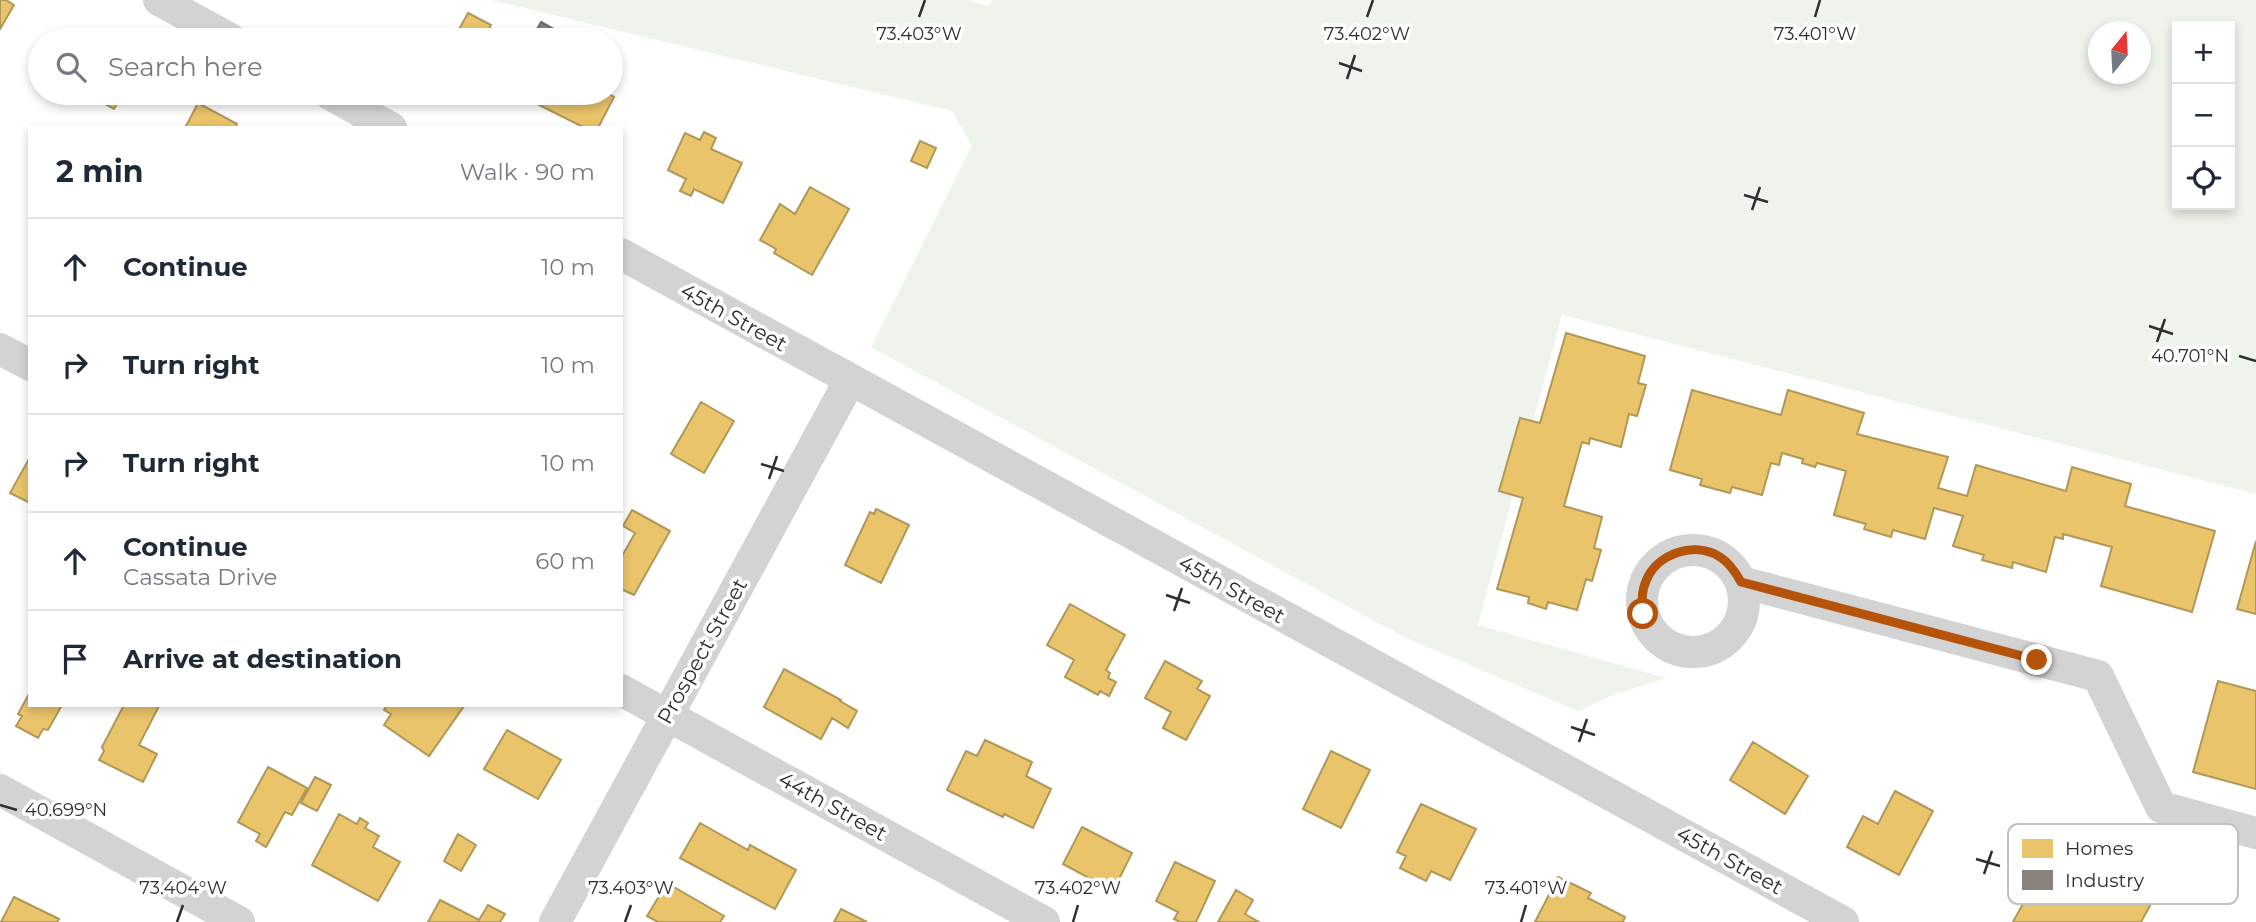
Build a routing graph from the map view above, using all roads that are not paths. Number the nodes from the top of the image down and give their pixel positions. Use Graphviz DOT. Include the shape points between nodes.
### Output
graph roads {
  1 [pos="159,0"];
  2 [pos="210,28"];
  3 [pos="350,105"];
  4 [pos="387,126"];
  5 [pos="623,255"];
  6 [pos="0,349"];
  7 [pos="28,364"];
  8 [pos="850,380"];
  9 [pos="1741,582"];
  10 [pos="623,691"];
  11 [pos="667,715"];
  12 [pos="0,790"];
  13 [pos="2223,824"];
  14 [pos="2238,828"];
  15 [pos="2256,833"];
  16 [pos="239,922"];
  17 [pos="555,922"];
  18 [pos="1044,922"];
  19 [pos="1843,922"];
  1 -- 2 [label="street"];
  3 -- 4 [label="street"];
  5 -- 8 [label="street, 45th Street"];
  6 -- 7 [label="street"];
  8 -- 11 [label="street, Prospect Street"];
  8 -- 19 [label="street, 45th Street"];
  9 -- 13 [label="street" via="2098,676 2161,807"];
  10 -- 11 [label="street, 44th Street"];
  11 -- 17 [label="street, Prospect Street"];
  11 -- 18 [label="street, 44th Street"];
  12 -- 16 [label="street"];
  14 -- 15 [label="street"];
}
